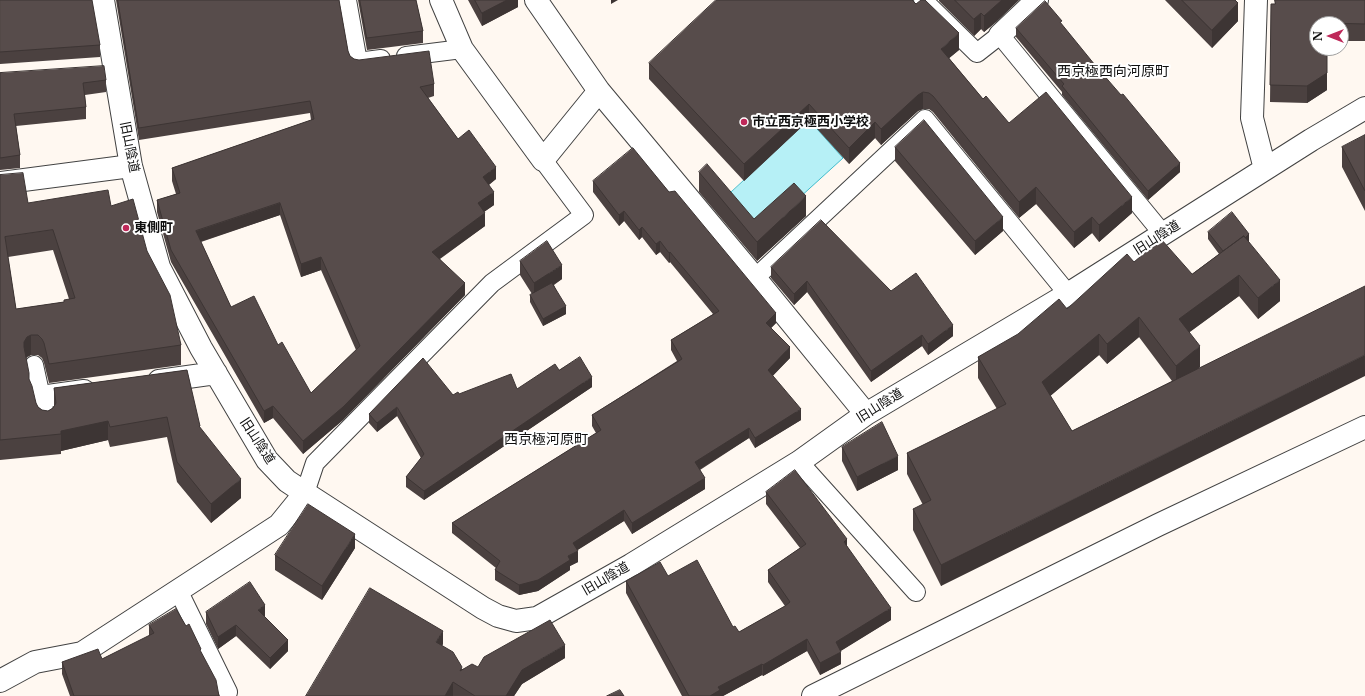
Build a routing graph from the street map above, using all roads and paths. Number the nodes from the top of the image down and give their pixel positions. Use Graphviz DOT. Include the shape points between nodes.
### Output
graph roads {
  1 [pos="103,0"];
  2 [pos="347,0"];
  3 [pos="441,0"];
  4 [pos="536,0"];
  5 [pos="923,0"];
  6 [pos="1037,0"];
  7 [pos="1256,0"];
  8 [pos="1000,35"];
  9 [pos="462,49"];
  10 [pos="599,91"];
  11 [pos="1365,108"];
  12 [pos="543,160"];
  13 [pos="131,166"];
  14 [pos="1265,169"];
  15 [pos="0,183"];
  16 [pos="1163,234"];
  17 [pos="755,278"];
  18 [pos="1068,294"];
  19 [pos="34,365"];
  20 [pos="216,373"];
  21 [pos="140,384"];
  22 [pos="102,389"];
  23 [pos="41,397"];
  24 [pos="866,414"];
  25 [pos="46,420"];
  26 [pos="1365,427"];
  27 [pos="799,462"];
  28 [pos="305,493"];
  29 [pos="178,590"];
  30 [pos="916,592"];
  31 [pos="0,682"];
  32 [pos="228,692"];
  33 [pos="813,696"];
  1 -- 13 [label="street, 旧山陰道" via="107,67"];
  2 -- 9 [label="lane" via="358,62"];
  3 -- 9 [label="street"];
  4 -- 10 [label="street"];
  5 -- 8 [label="lane" via="977,53"];
  6 -- 8 [label="street"];
  7 -- 14 [label="street" via="1252,118"];
  8 -- 16 [label="lane"];
  9 -- 12 [label="street"];
  10 -- 12 [label="street"];
  10 -- 17 [label="street"];
  11 -- 14 [label="street, 旧山陰道"];
  12 -- 28 [label="lane" via="584,215 492,283 315,463"];
  13 -- 15 [label="street"];
  13 -- 20 [label="street, 旧山陰道" via="159,267"];
  14 -- 16 [label="street, 旧山陰道"];
  16 -- 18 [label="street, 旧山陰道"];
  17 -- 18 [label="lane" via="925,119"];
  17 -- 24 [label="street"];
  18 -- 24 [label="street, 旧山陰道"];
  19 -- 23 [label="lane"];
  20 -- 21 [label="street"];
  20 -- 28 [label="street, 旧山陰道" via="267,460 287,481"];
  22 -- 23 [label="street"];
  23 -- 25 [label="lane"];
  24 -- 27 [label="street, 旧山陰道"];
  26 -- 33 [label="street" via="1158,525"];
  27 -- 28 [label="street, 旧山陰道" via="631,565 537,618 516,621 483,608"];
  27 -- 30 [label="lane"];
  28 -- 29 [label="street" via="279,525"];
  29 -- 31 [label="street" via="82,653 35,662"];
  29 -- 32 [label="lane"];
}
